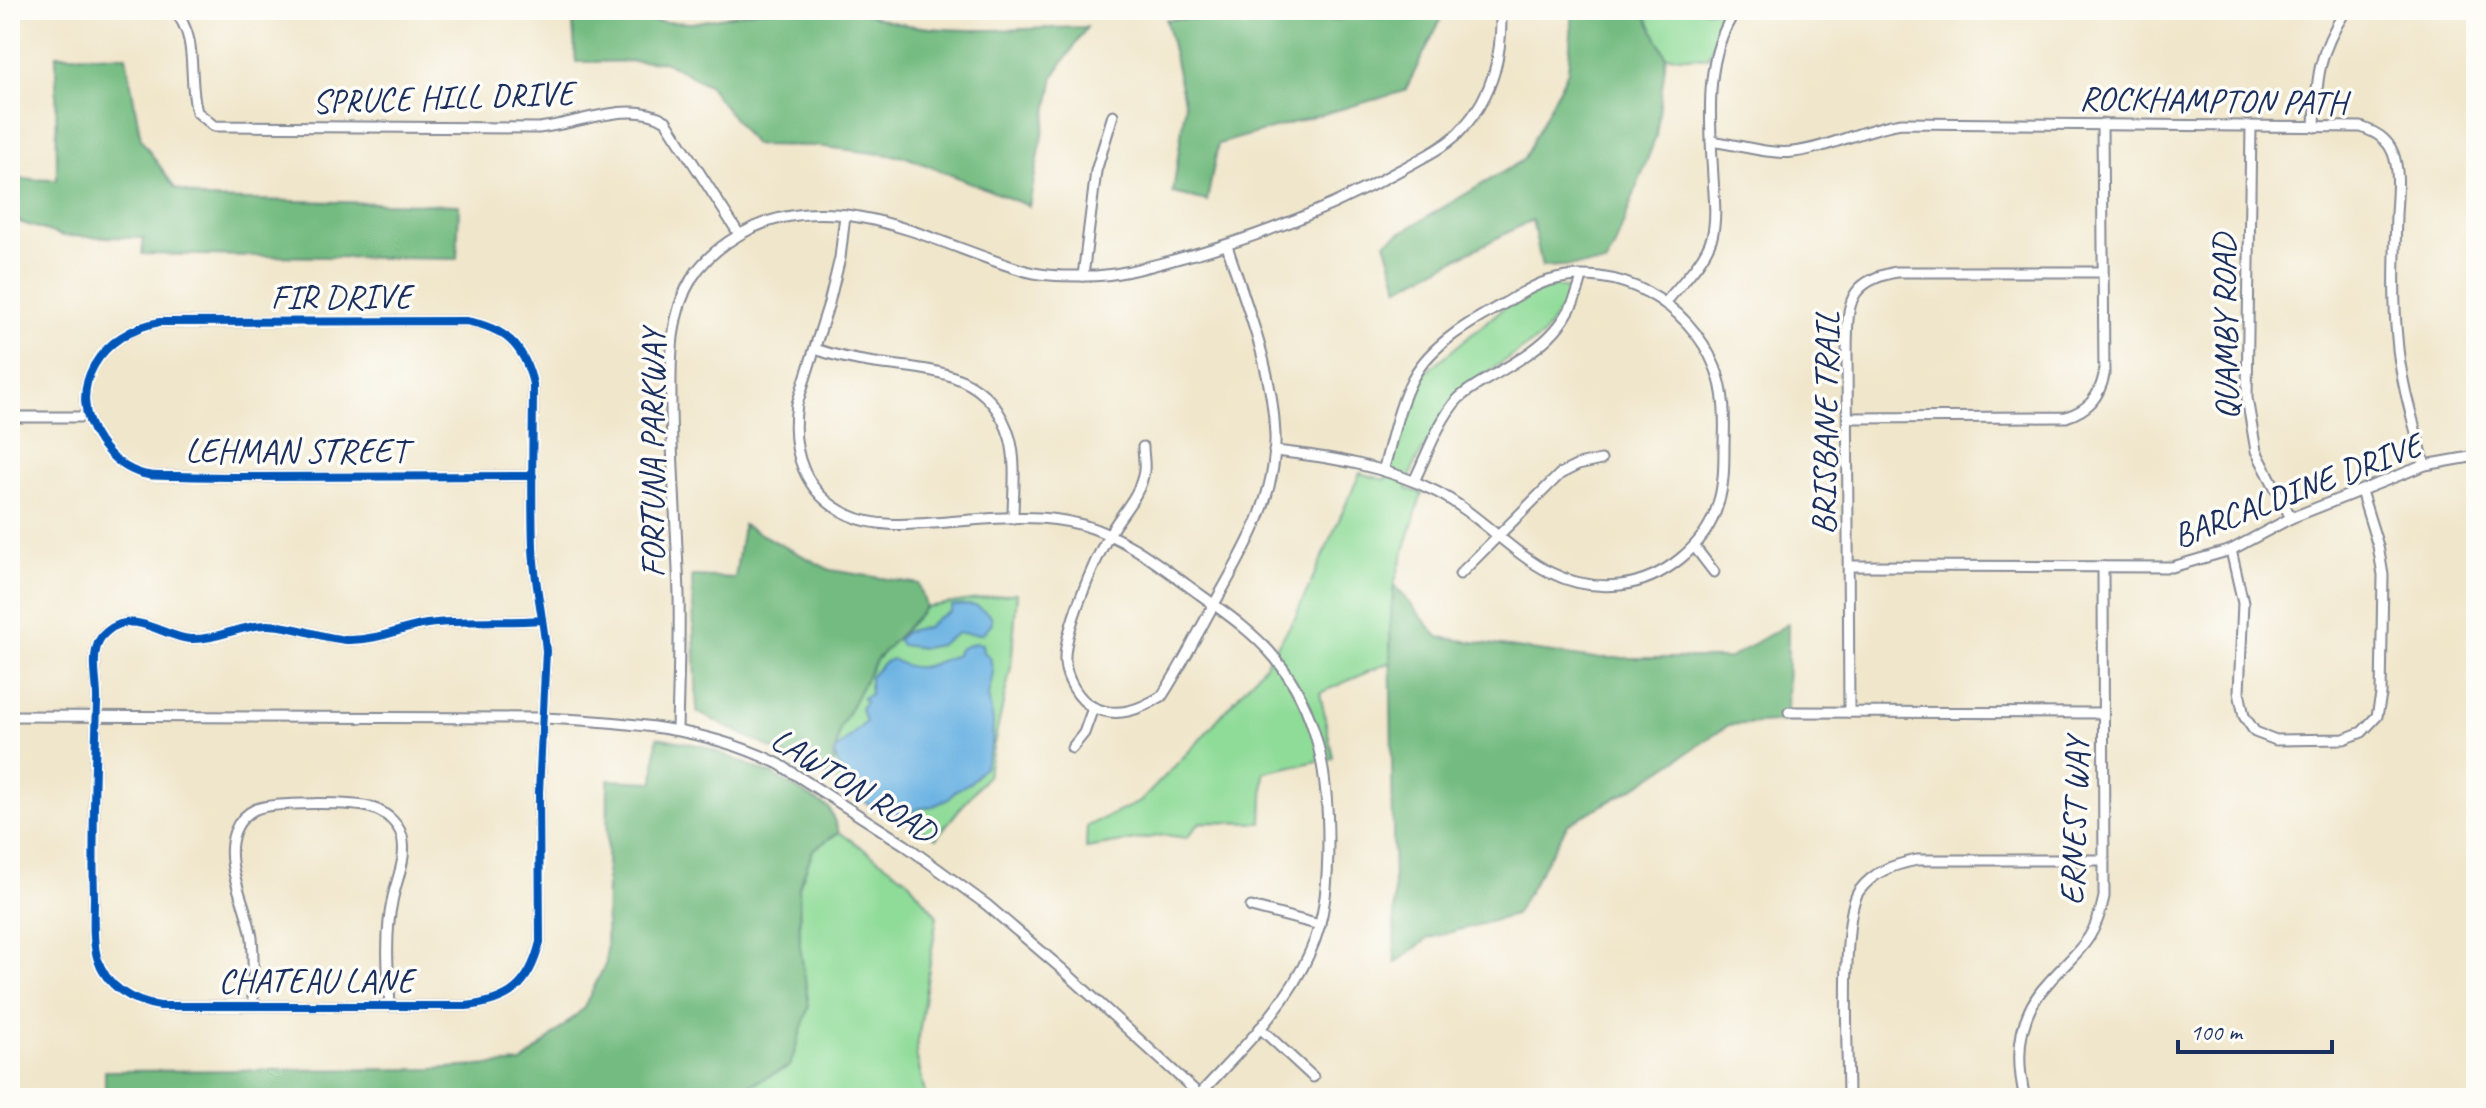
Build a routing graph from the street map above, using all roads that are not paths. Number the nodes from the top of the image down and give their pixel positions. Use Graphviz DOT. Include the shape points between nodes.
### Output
graph roads {
  1 [pos="174,10"];
  2 [pos="1501,10"];
  3 [pos="1736,10"];
  4 [pos="2346,10"];
  5 [pos="1113,115"];
  6 [pos="2102,124"];
  7 [pos="2251,127"];
  8 [pos="2315,127"];
  9 [pos="1711,141"];
  10 [pos="845,215"];
  11 [pos="739,234"];
  12 [pos="1227,246"];
  13 [pos="2102,272"];
  14 [pos="1083,276"];
  15 [pos="1582,277"];
  16 [pos="1666,302"];
  17 [pos="815,349"];
  18 [pos="10,417"];
  19 [pos="86,417"];
  20 [pos="1849,418"];
  21 [pos="1143,447"];
  22 [pos="1274,451"];
  23 [pos="2476,456"];
  24 [pos="1601,460"];
  25 [pos="2425,465"];
  26 [pos="1383,471"];
  27 [pos="533,476"];
  28 [pos="1414,481"];
  29 [pos="2361,491"];
  30 [pos="1013,518"];
  31 [pos="2291,518"];
  32 [pos="1109,534"];
  33 [pos="1498,537"];
  34 [pos="1694,546"];
  35 [pos="2231,550"];
  36 [pos="1849,566"];
  37 [pos="2103,567"];
  38 [pos="1714,572"];
  39 [pos="1460,574"];
  40 [pos="1214,605"];
  41 [pos="542,620"];
  42 [pos="1093,708"];
  43 [pos="1789,712"];
  44 [pos="1849,712"];
  45 [pos="2103,713"];
  46 [pos="10,716"];
  47 [pos="97,717"];
  48 [pos="544,718"];
  49 [pos="677,730"];
  50 [pos="1072,748"];
  51 [pos="2104,860"];
  52 [pos="1251,907"];
  53 [pos="1320,925"];
  54 [pos="253,1005"];
  55 [pos="390,1006"];
  56 [pos="1260,1028"];
  57 [pos="1313,1077"];
  58 [pos="1201,1096"];
  59 [pos="1848,1098"];
  60 [pos="2025,1098"];
  1 -- 11 [label="street, SPRUCE HILL DRIVE" via="182,18 191,49 197,112 214,126 539,128 646,112 673,130"];
  2 -- 12 [label="street, FORTUNA PARKWAY" via="1500,57 1493,81 1460,132 1375,185"];
  3 -- 9 [label="street" via="1715,59"];
  4 -- 8 [label="street" via="2321,58"];
  5 -- 14 [label="street" via="1096,171"];
  6 -- 7 [label="street, ROCKHAMPTON PATH"];
  6 -- 9 [label="street, ROCKHAMPTON PATH" via="1902,123 1787,153"];
  6 -- 13 [label="street"];
  7 -- 8 [label="street, ROCKHAMPTON PATH"];
  7 -- 31 [label="street, QUAMBY ROAD" via="2247,398 2256,451"];
  8 -- 25 [label="street, ROCKHAMPTON PATH" via="2361,127 2377,133 2394,155 2397,341"];
  9 -- 16 [label="street" via="1711,239"];
  10 -- 11 [label="street, FORTUNA PARKWAY" via="790,215"];
  10 -- 14 [label="street, FORTUNA PARKWAY" via="912,230 1021,270"];
  10 -- 17 [label="street" via="840,258"];
  11 -- 49 [label="street, FORTUNA PARKWAY" via="694,275 675,322 671,361 679,595"];
  12 -- 14 [label="street, FORTUNA PARKWAY" via="1146,268"];
  12 -- 22 [label="street" via="1272,398"];
  13 -- 20 [label="street, BRISBANE TRAIL" via="1896,272 1869,279 1851,302"];
  13 -- 20 [label="street" via="2104,375 2102,388 2081,412 2043,419"];
  15 -- 16 [label="street" via="1624,283"];
  15 -- 26 [label="street" via="1535,286 1435,350 1413,378"];
  15 -- 28 [label="street" via="1556,332 1457,401"];
  16 -- 34 [label="street" via="1701,338 1723,398 1723,480 1713,517"];
  17 -- 30 [label="street" via="841,358 949,373 983,394 1009,438"];
  17 -- 30 [label="street" via="797,404 795,449 826,501 863,521 893,524"];
  18 -- 19 [label="street"];
  19 -- 27 [label="street, LEHMAN STREET" via="107,451 150,476"];
  19 -- 27 [label="street, FIR DRIVE" via="96,360 113,341 142,325 466,321 496,328 530,368"];
  20 -- 36 [label="street, BRISBANE TRAIL"];
  21 -- 32 [label="street" via="1144,471 1131,505"];
  22 -- 26 [label="street" via="1330,457"];
  22 -- 40 [label="street" via="1257,523"];
  23 -- 25 [label="street, BARCALDINE DRIVE"];
  24 -- 33 [label="street" via="1560,474"];
  25 -- 29 [label="street, BARCALDINE DRIVE"];
  26 -- 28 [label="street"];
  27 -- 41 [label="street, FIR DRIVE" via="533,546"];
  28 -- 33 [label="street" via="1450,500"];
  29 -- 31 [label="street, BARCALDINE DRIVE"];
  29 -- 35 [label="street" via="2383,575 2381,695 2377,716 2362,732 2344,739 2276,740 2255,732 2244,716 2239,692 2243,603"];
  30 -- 32 [label="street" via="1052,519"];
  31 -- 35 [label="street, BARCALDINE DRIVE"];
  32 -- 40 [label="street"];
  32 -- 42 [label="street" via="1080,602 1064,663 1080,697"];
  33 -- 34 [label="street" via="1548,573 1593,586 1643,579"];
  33 -- 39 [label="street"];
  34 -- 38 [label="street"];
  35 -- 37 [label="street, BARCALDINE DRIVE" via="2172,567"];
  36 -- 37 [label="street, BARCALDINE DRIVE"];
  36 -- 44 [label="street, BRISBANE TRAIL"];
  37 -- 45 [label="street, ERNEST WAY"];
  40 -- 42 [label="street" via="1162,696 1125,712"];
  40 -- 53 [label="street" via="1274,657 1309,715 1328,794"];
  41 -- 47 [label="street, CHATEAU LANE" via="448,622 353,640 272,625 192,639 138,623 121,624 107,631 95,656"];
  41 -- 48 [label="street, CHATEAU LANE"];
  42 -- 50 [label="street"];
  43 -- 44 [label="street"];
  44 -- 45 [label="street"];
  45 -- 51 [label="street, ERNEST WAY"];
  46 -- 47 [label="street, LAWTON ROAD"];
  47 -- 48 [label="street, LAWTON ROAD"];
  47 -- 54 [label="street, CHATEAU LANE" via="95,940 105,973 139,1003"];
  48 -- 49 [label="street, LAWTON ROAD"];
  48 -- 55 [label="street, CHATEAU LANE" via="540,942 535,962 516,989 488,1004"];
  49 -- 58 [label="street, LAWTON ROAD" via="749,749 779,764 949,875"];
  51 -- 59 [label="street" via="1917,860 1871,878 1858,893 1848,924"];
  51 -- 60 [label="street, ERNEST WAY" via="2104,897 2090,936 2047,983 2024,1022 2018,1049"];
  52 -- 53 [label="street"];
  53 -- 56 [label="street" via="1299,975"];
  54 -- 55 [label="street, CHATEAU LANE"];
  54 -- 55 [label="street" via="248,912 232,866 231,846 239,824 246,814 271,805 358,805 385,814 403,841 388,926"];
  56 -- 57 [label="street"];
  56 -- 58 [label="street"];
}
